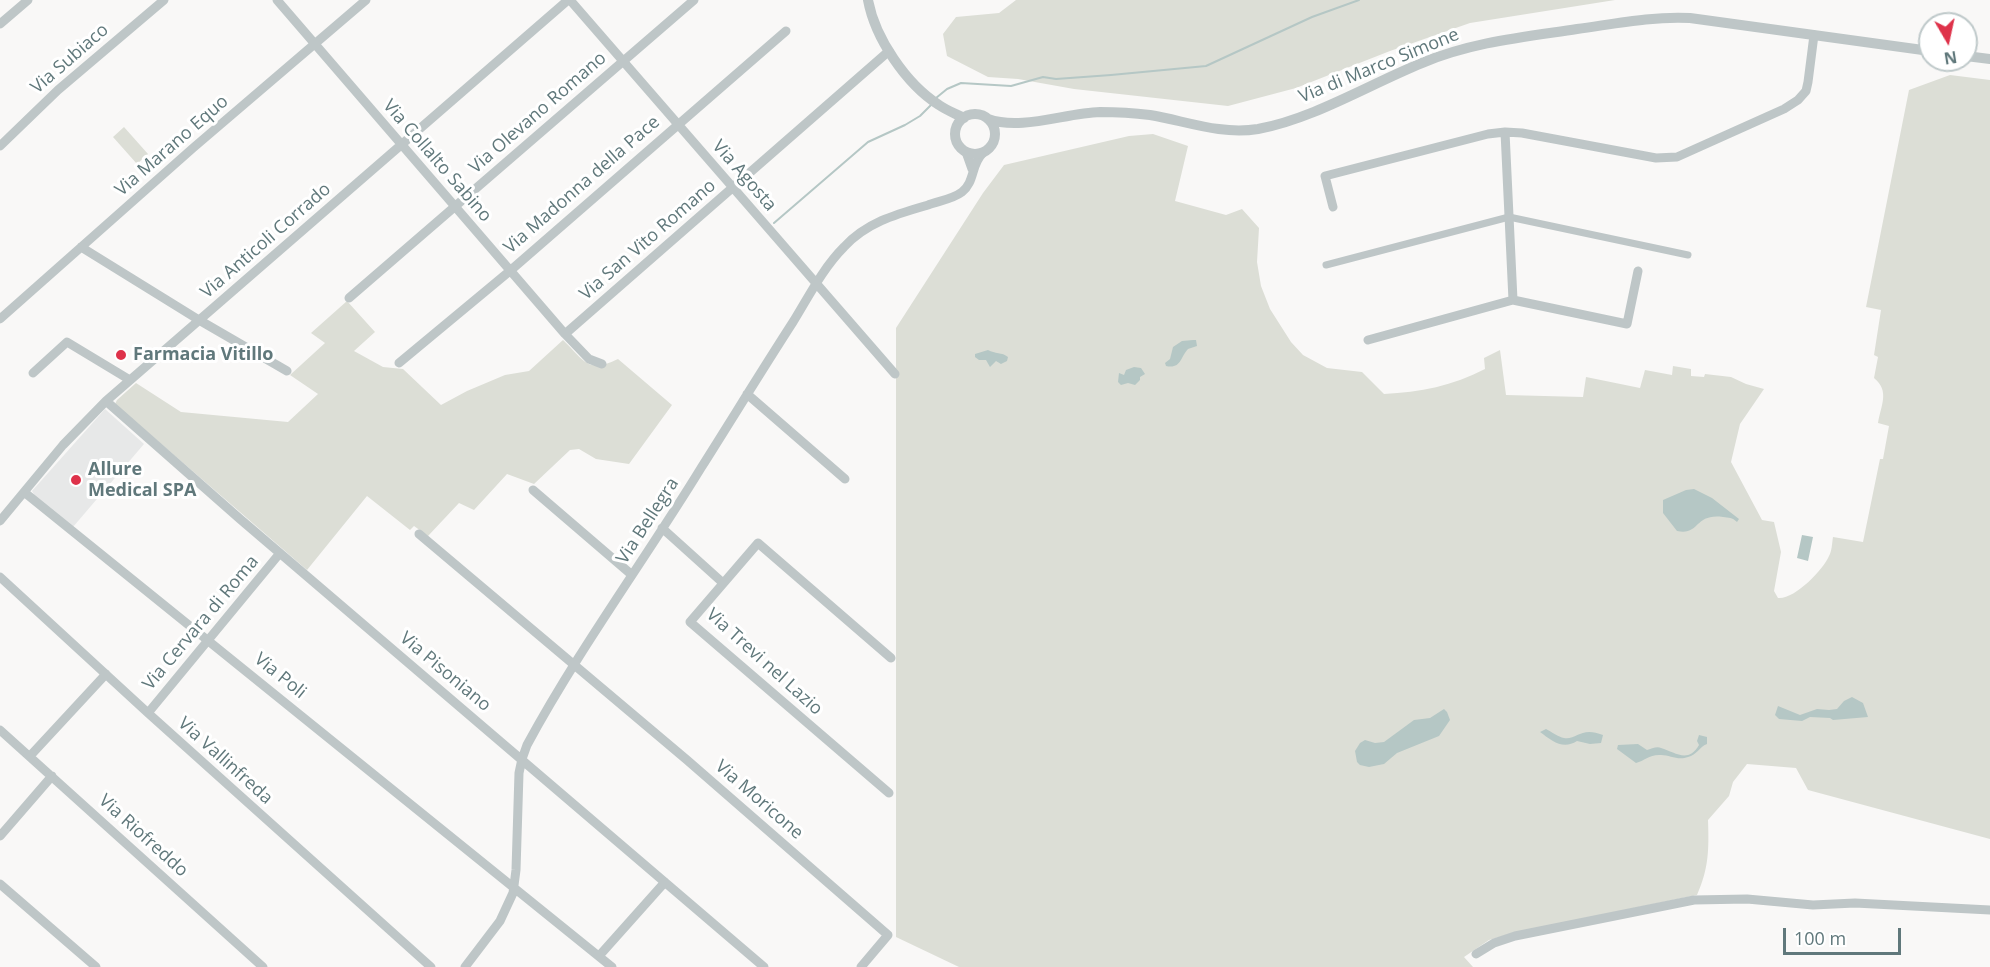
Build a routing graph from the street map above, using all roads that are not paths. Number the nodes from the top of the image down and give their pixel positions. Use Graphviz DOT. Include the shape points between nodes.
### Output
graph roads {
  1 [pos="28,0"];
  2 [pos="164,0"];
  3 [pos="277,0"];
  4 [pos="366,0"];
  5 [pos="569,0"];
  6 [pos="694,0"];
  7 [pos="868,0"];
  8 [pos="0,24"];
  9 [pos="786,31"];
  10 [pos="1814,35"];
  11 [pos="315,45"];
  12 [pos="1918,49"];
  13 [pos="889,51"];
  14 [pos="623,61"];
  15 [pos="939,105"];
  16 [pos="964,118"];
  17 [pos="988,119"];
  18 [pos="1021,124"];
  19 [pos="677,125"];
  20 [pos="1505,132"];
  21 [pos="955,134"];
  22 [pos="993,144"];
  23 [pos="401,145"];
  24 [pos="0,146"];
  25 [pos="966,152"];
  26 [pos="983,153"];
  27 [pos="973,172"];
  28 [pos="732,188"];
  29 [pos="454,207"];
  30 [pos="1333,207"];
  31 [pos="1509,217"];
  32 [pos="81,247"];
  33 [pos="1688,255"];
  34 [pos="1326,265"];
  35 [pos="511,270"];
  36 [pos="1638,271"];
  37 [pos="817,283"];
  38 [pos="349,298"];
  39 [pos="1513,300"];
  40 [pos="0,319"];
  41 [pos="199,320"];
  42 [pos="565,334"];
  43 [pos="1368,340"];
  44 [pos="399,363"];
  45 [pos="602,364"];
  46 [pos="287,370"];
  47 [pos="33,373"];
  48 [pos="895,374"];
  49 [pos="130,380"];
  50 [pos="747,394"];
  51 [pos="106,401"];
  52 [pos="845,478"];
  53 [pos="533,490"];
  54 [pos="24,492"];
  55 [pos="0,521"];
  56 [pos="662,528"];
  57 [pos="419,534"];
  58 [pos="280,553"];
  59 [pos="632,575"];
  60 [pos="0,577"];
  61 [pos="723,583"];
  62 [pos="208,639"];
  63 [pos="891,658"];
  64 [pos="574,666"];
  65 [pos="106,674"];
  66 [pos="148,713"];
  67 [pos="0,730"];
  68 [pos="30,756"];
  69 [pos="522,759"];
  70 [pos="52,776"];
  71 [pos="889,793"];
  72 [pos="0,836"];
  73 [pos="665,882"];
  74 [pos="0,884"];
  75 [pos="514,888"];
  76 [pos="1990,910"];
  77 [pos="1476,954"];
  78 [pos="598,956"];
  79 [pos="96,967"];
  80 [pos="263,967"];
  81 [pos="431,967"];
  82 [pos="465,967"];
  83 [pos="612,967"];
  84 [pos="764,967"];
  85 [pos="861,967"];
  1 -- 8 [label="street"];
  2 -- 24 [label="street, Via Subiaco" via="58,90"];
  3 -- 11 [label="street, Via Collalto Sabino"];
  4 -- 11 [label="street, Via Marano Equo"];
  5 -- 14 [label="street, Via Agosta"];
  5 -- 23 [label="street, Via Anticoli Corrado"];
  6 -- 14 [label="street, Via Olevano Romano"];
  7 -- 13 [label="street"];
  9 -- 19 [label="street, Via Madonna della Pace"];
  10 -- 12 [label="street, Via di Marco Simone"];
  10 -- 18 [label="street, Via di Marco Simone" via="1690,18 1639,20 1459,48 1309,113 1256,129 1222,130 1116,112 1083,113"];
  10 -- 20 [label="street" via="1808,82 1800,98 1784,109 1677,156 1656,158"];
  11 -- 23 [label="street, Via Collalto Sabino"];
  11 -- 32 [label="street, Via Marano Equo"];
  13 -- 15 [label="street"];
  13 -- 28 [label="street, Via San Vito Romano"];
  14 -- 19 [label="street, Via Agosta"];
  14 -- 29 [label="street, Via Olevano Romano"];
  15 -- 16 [label="street"];
  15 -- 21 [label="street"];
  16 -- 17 [label="street" via="976,114"];
  16 -- 21 [label="street"];
  17 -- 18 [label="street, Via di Marco Simone"];
  17 -- 22 [label="street" via="995,131"];
  18 -- 22 [label="street, Via di Marco Simone" via="1008,129"];
  19 -- 28 [label="street, Via Agosta"];
  19 -- 35 [label="street, Via Madonna della Pace"];
  20 -- 30 [label="street" via="1325,176"];
  20 -- 31 [label="street"];
  21 -- 25 [label="street" via="958,145"];
  22 -- 26 [label="street"];
  23 -- 29 [label="street, Via Collalto Sabino"];
  23 -- 41 [label="street, Via Anticoli Corrado"];
  25 -- 26 [label="street"];
  25 -- 27 [label="street"];
  26 -- 27 [label="street, Via Bellegra" via="975,161"];
  27 -- 37 [label="street, Via Bellegra" via="968,186 958,194 890,217 861,232 842,249"];
  28 -- 37 [label="street, Via Agosta"];
  28 -- 42 [label="street, Via San Vito Romano"];
  29 -- 35 [label="street, Via Collalto Sabino"];
  29 -- 38 [label="street, Via Olevano Romano"];
  31 -- 33 [label="street"];
  31 -- 34 [label="street"];
  31 -- 39 [label="street"];
  32 -- 40 [label="street, Via Marano Equo"];
  32 -- 41 [label="street"];
  35 -- 42 [label="street, Via Collalto Sabino"];
  35 -- 44 [label="street, Via Madonna della Pace"];
  36 -- 39 [label="street" via="1627,324"];
  37 -- 48 [label="street, Via Agosta"];
  37 -- 50 [label="street, Via Bellegra"];
  39 -- 43 [label="street"];
  41 -- 46 [label="street"];
  41 -- 49 [label="street, Via Anticoli Corrado"];
  42 -- 45 [label="street, Via Collalto Sabino" via="589,359"];
  47 -- 49 [label="street" via="67,342"];
  49 -- 51 [label="street, Via Anticoli Corrado"];
  50 -- 52 [label="street"];
  50 -- 56 [label="street, Via Bellegra"];
  51 -- 54 [label="street, Via Anticoli Corrado"];
  51 -- 58 [label="street, Via Pisoniano"];
  53 -- 59 [label="street"];
  54 -- 55 [label="street, Via Anticoli Corrado"];
  54 -- 62 [label="street, Via Poli"];
  56 -- 59 [label="street, Via Bellegra"];
  56 -- 61 [label="street"];
  57 -- 64 [label="street"];
  58 -- 62 [label="street, Via Cervara di Roma"];
  58 -- 69 [label="street, Via Pisoniano"];
  59 -- 64 [label="street, Via Bellegra"];
  60 -- 65 [label="street, Via Vallinfreda"];
  61 -- 63 [label="street, Via Trevi nel Lazio" via="758,543"];
  61 -- 71 [label="street, Via Trevi nel Lazio" via="690,622"];
  62 -- 66 [label="street, Via Cervara di Roma"];
  62 -- 75 [label="street, Via Poli"];
  64 -- 69 [label="street, Via Bellegra"];
  64 -- 85 [label="street, Via Moricone" via="888,934"];
  65 -- 66 [label="street, Via Vallinfreda"];
  65 -- 68 [label="street"];
  66 -- 81 [label="street, Via Vallinfreda"];
  67 -- 68 [label="street, Via Riofreddo"];
  68 -- 70 [label="street, Via Riofreddo"];
  69 -- 73 [label="street, Via Pisoniano"];
  69 -- 75 [label="street, Via Bellegra"];
  70 -- 72 [label="street"];
  70 -- 80 [label="street, Via Riofreddo"];
  73 -- 78 [label="street"];
  73 -- 84 [label="street, Via Pisoniano"];
  74 -- 79 [label="street"];
  75 -- 78 [label="street, Via Poli"];
  75 -- 82 [label="street, Via Bellegra" via="500,921"];
  76 -- 77 [label="street" via="1694,900 1515,936"];
  78 -- 83 [label="street, Via Poli"];
}
